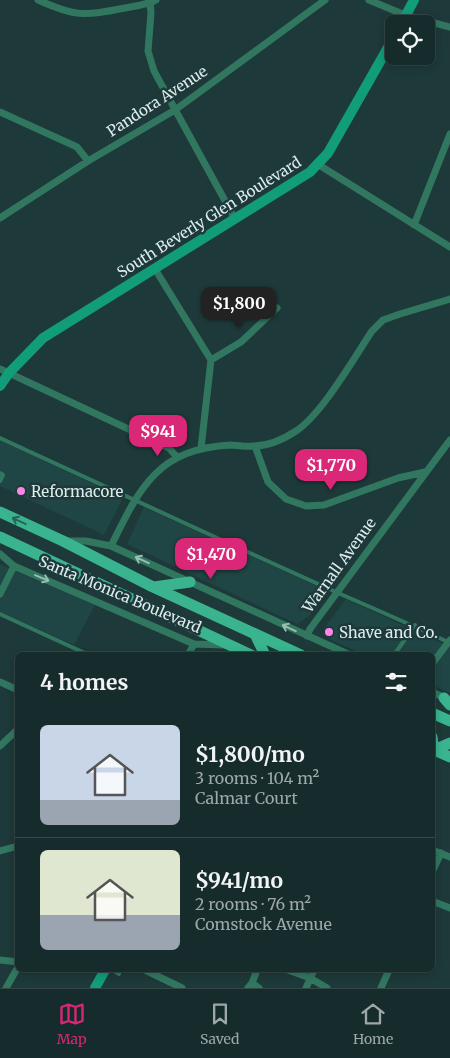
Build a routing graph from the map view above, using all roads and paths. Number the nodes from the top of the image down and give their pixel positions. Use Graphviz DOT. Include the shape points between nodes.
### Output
graph roads {
  1 [pos="38,0"];
  2 [pos="325,0"];
  3 [pos="369,0"];
  4 [pos="414,0"];
  5 [pos="152,1"];
  6 [pos="396,15"];
  7 [pos="405,15"];
  8 [pos="435,24"];
  9 [pos="450,27"];
  10 [pos="385,53"];
  11 [pos="175,110"];
  12 [pos="0,112"];
  13 [pos="450,134"];
  14 [pos="88,161"];
  15 [pos="319,164"];
  16 [pos="0,218"];
  17 [pos="235,219"];
  18 [pos="414,225"];
  19 [pos="450,247"];
  20 [pos="155,269"];
  21 [pos="450,299"];
  22 [pos="277,308"];
  23 [pos="211,360"];
  24 [pos="5,371"];
  25 [pos="0,386"];
  26 [pos="0,438"];
  27 [pos="450,440"];
  28 [pos="255,446"];
  29 [pos="200,448"];
  30 [pos="447,448"];
  31 [pos="177,457"];
  32 [pos="425,472"];
  33 [pos="0,473"];
  34 [pos="0,481"];
  35 [pos="134,500"];
  36 [pos="0,512"];
  37 [pos="0,536"];
  38 [pos="63,541"];
  39 [pos="112,546"];
  40 [pos="0,554"];
  41 [pos="14,566"];
  42 [pos="190,582"];
  43 [pos="153,587"];
  44 [pos="337,592"];
  45 [pos="0,594"];
  46 [pos="0,614"];
  47 [pos="415,626"];
  48 [pos="255,634"];
  49 [pos="307,636"];
  50 [pos="449,642"];
  51 [pos="194,644"];
  52 [pos="233,646"];
  53 [pos="82,652"];
  54 [pos="190,652"];
  55 [pos="245,652"];
  56 [pos="264,652"];
  57 [pos="294,652"];
  58 [pos="343,652"];
  59 [pos="396,652"];
  60 [pos="435,660"];
  61 [pos="0,682"];
  62 [pos="15,689"];
  63 [pos="435,694"];
  64 [pos="448,701"];
  65 [pos="435,714"];
  66 [pos="450,721"];
  67 [pos="15,732"];
  68 [pos="450,743"];
  69 [pos="0,746"];
  70 [pos="435,749"];
  71 [pos="435,751"];
  72 [pos="450,757"];
  73 [pos="15,847"];
  74 [pos="0,851"];
  75 [pos="435,851"];
  76 [pos="441,853"];
  77 [pos="450,857"];
  78 [pos="435,866"];
  79 [pos="435,902"];
  80 [pos="450,908"];
  81 [pos="0,960"];
  82 [pos="15,962"];
  83 [pos="16,972"];
  84 [pos="104,972"];
  85 [pos="116,972"];
  86 [pos="149,972"];
  87 [pos="256,972"];
  88 [pos="294,972"];
  89 [pos="313,972"];
  90 [pos="388,972"];
  91 [pos="119,974"];
  92 [pos="310,978"];
  93 [pos="250,986"];
  94 [pos="6,988"];
  95 [pos="95,988"];
  96 [pos="182,988"];
  97 [pos="259,988"];
  98 [pos="306,988"];
  99 [pos="327,988"];
  100 [pos="381,988"];
  1 -- 5 [label="street" via="61,11 78,14 93,14"];
  2 -- 11 [label="street, Pandora Avenue"];
  3 -- 6 [label="street"];
  4 -- 7 [label="main road"];
  5 -- 11 [label="street" via="148,51 154,71"];
  8 -- 9 [label="street"];
  10 -- 15 [label="main road, South Beverly Glen Boulevard"];
  11 -- 14 [label="street, Pandora Avenue"];
  11 -- 17 [label="street"];
  12 -- 14 [label="street" via="77,147"];
  13 -- 18 [label="street"];
  14 -- 16 [label="street, Pandora Avenue"];
  15 -- 17 [label="main road, South Beverly Glen Boulevard"];
  15 -- 18 [label="street"];
  17 -- 20 [label="main road, South Beverly Glen Boulevard"];
  18 -- 19 [label="street"];
  20 -- 23 [label="street"];
  20 -- 24 [label="main road, South Beverly Glen Boulevard" via="43,338"];
  21 -- 28 [label="street" via="383,320 314,415 298,430 278,441"];
  22 -- 23 [label="street" via="241,342"];
  23 -- 29 [label="street"];
  24 -- 25 [label="main road, South Beverly Glen Boulevard"];
  24 -- 31 [label="street" via="164,445"];
  26 -- 35 [label="lane"];
  27 -- 30 [label="street, Warnall Avenue"];
  28 -- 29 [label="street"];
  28 -- 32 [label="street" via="268,482 286,499 306,506 324,505 398,478"];
  29 -- 31 [label="street"];
  30 -- 32 [label="street, Warnall Avenue"];
  31 -- 35 [label="street" via="145,484"];
  32 -- 44 [label="street, Warnall Avenue"];
  33 -- 34 [label="lane" via="3,474"];
  35 -- 39 [label="street"];
  35 -- 44 [label="lane"];
  38 -- 36 [label="main road, Santa Monica Boulevard, one-way"];
  37 -- 52 [label="main road, Santa Monica Boulevard"];
  38 -- 39 [label="street, Santa Monica Boulevard"];
  38 -- 43 [label="main road, Santa Monica Boulevard"];
  42 -- 39 [label="street, Santa Monica Boulevard, one-way"];
  40 -- 41 [label="street, Santa Monica Boulevard"];
  41 -- 45 [label="street"];
  41 -- 51 [label="street, Santa Monica Boulevard, one-way"];
  42 -- 43 [label="main road"];
  49 -- 42 [label="street, Santa Monica Boulevard, one-way"];
  43 -- 48 [label="main road, Santa Monica Boulevard"];
  44 -- 47 [label="lane"];
  44 -- 49 [label="street, Warnall Avenue"];
  46 -- 53 [label="lane"];
  47 -- 50 [label="lane"];
  47 -- 59 [label="lane"];
  48 -- 56 [label="main road"];
  48 -- 57 [label="main road, Santa Monica Boulevard"];
  49 -- 58 [label="street, Santa Monica Boulevard"];
  50 -- 60 [label="street"];
  51 -- 52 [label="street, Santa Monica Boulevard"];
  51 -- 54 [label="street"];
  52 -- 55 [label="main road, Santa Monica Boulevard"];
  61 -- 62 [label="street"];
  63 -- 64 [label="street"];
  65 -- 66 [label="main road"];
  67 -- 69 [label="street"];
  68 -- 70 [label="main road"];
  71 -- 72 [label="main road"];
  73 -- 74 [label="street"];
  75 -- 76 [label="street"];
  76 -- 77 [label="street"];
  76 -- 78 [label="street"];
  79 -- 80 [label="street"];
  81 -- 82 [label="street"];
  83 -- 94 [label="street"];
  84 -- 95 [label="main road"];
  85 -- 91 [label="lane"];
  86 -- 96 [label="street"];
  87 -- 93 [label="street"];
  88 -- 92 [label="street"];
  89 -- 92 [label="street"];
  90 -- 100 [label="street"];
  92 -- 98 [label="street"];
  92 -- 99 [label="street"];
  93 -- 97 [label="street"];
}
